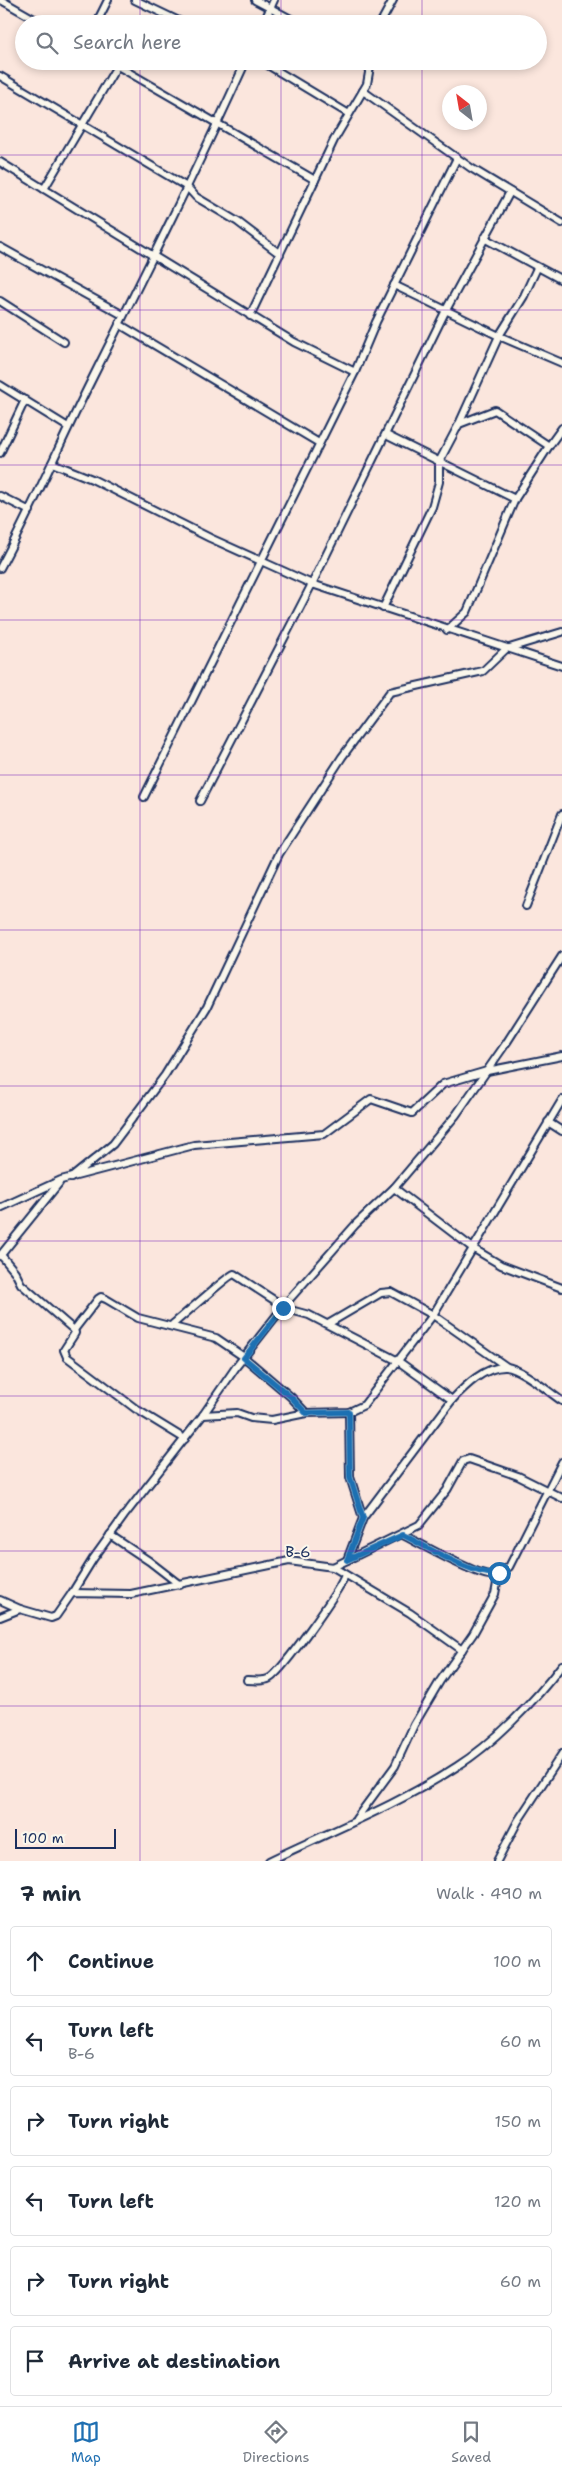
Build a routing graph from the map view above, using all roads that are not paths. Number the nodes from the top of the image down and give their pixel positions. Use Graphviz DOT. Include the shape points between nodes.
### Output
graph roads {
  1 [pos="1,0"];
  2 [pos="108,0"];
  3 [pos="135,0"];
  4 [pos="254,0"];
  5 [pos="274,0"];
  6 [pos="392,0"];
  7 [pos="271,8"];
  8 [pos="27,15"];
  9 [pos="100,15"];
  10 [pos="166,15"];
  11 [pos="268,15"];
  12 [pos="284,15"];
  13 [pos="384,15"];
  14 [pos="115,70"];
  15 [pos="124,70"];
  16 [pos="242,70"];
  17 [pos="276,70"];
  18 [pos="370,70"];
  19 [pos="0,76"];
  20 [pos="363,91"];
  21 [pos="350,114"];
  22 [pos="218,125"];
  23 [pos="80,126"];
  24 [pos="457,158"];
  25 [pos="0,162"];
  26 [pos="314,180"];
  27 [pos="188,187"];
  28 [pos="44,189"];
  29 [pos="510,192"];
  30 [pos="562,223"];
  31 [pos="484,238"];
  32 [pos="0,248"];
  33 [pos="280,254"];
  34 [pos="154,257"];
  35 [pos="537,268"];
  36 [pos="562,280"];
  37 [pos="394,285"];
  38 [pos="0,301"];
  39 [pos="446,310"];
  40 [pos="124,315"];
  41 [pos="250,316"];
  42 [pos="119,324"];
  43 [pos="499,336"];
  44 [pos="64,342"];
  45 [pos="561,361"];
  46 [pos="355,372"];
  47 [pos="0,385"];
  48 [pos="25,400"];
  49 [pos="459,424"];
  50 [pos="68,427"];
  51 [pos="562,428"];
  52 [pos="386,436"];
  53 [pos="319,443"];
  54 [pos="549,446"];
  55 [pos="0,453"];
  56 [pos="439,462"];
  57 [pos="52,463"];
  58 [pos="0,496"];
  59 [pos="515,499"];
  60 [pos="30,511"];
  61 [pos="261,562"];
  62 [pos="0,568"];
  63 [pos="312,584"];
  64 [pos="383,608"];
  65 [pos="447,630"];
  66 [pos="562,632"];
  67 [pos="506,649"];
  68 [pos="562,666"];
  69 [pos="144,797"];
  70 [pos="200,801"];
  71 [pos="562,814"];
  72 [pos="526,906"];
  73 [pos="562,956"];
  74 [pos="562,1056"];
  75 [pos="487,1071"];
  76 [pos="562,1100"];
  77 [pos="548,1122"];
  78 [pos="562,1131"];
  79 [pos="71,1178"];
  80 [pos="61,1180"];
  81 [pos="394,1188"];
  82 [pos="0,1208"];
  83 [pos="474,1249"];
  84 [pos="0,1256"];
  85 [pos="562,1288"];
  86 [pos="283,1308"];
  87 [pos="433,1315"];
  88 [pos="328,1324"];
  89 [pos="172,1325"];
  90 [pos="74,1330"];
  91 [pos="244,1358"];
  92 [pos="398,1361"];
  93 [pos="507,1367"];
  94 [pos="452,1400"];
  95 [pos="562,1401"];
  96 [pos="349,1412"];
  97 [pos="306,1413"];
  98 [pos="203,1415"];
  99 [pos="185,1439"];
  100 [pos="562,1462"];
  101 [pos="547,1489"];
  102 [pos="562,1498"];
  103 [pos="363,1518"];
  104 [pos="110,1535"];
  105 [pos="403,1535"];
  106 [pos="347,1560"];
  107 [pos="332,1567"];
  108 [pos="499,1573"];
  109 [pos="345,1575"];
  110 [pos="180,1585"];
  111 [pos="72,1593"];
  112 [pos="0,1600"];
  113 [pos="20,1609"];
  114 [pos="0,1617"];
  115 [pos="462,1650"];
  116 [pos="562,1665"];
  117 [pos="247,1680"];
  118 [pos="562,1754"];
  119 [pos="355,1820"];
  120 [pos="269,1861"];
  121 [pos="496,1861"];
  1 -- 8 [label="street"];
  2 -- 9 [label="street"];
  3 -- 10 [label="street"];
  4 -- 7 [label="street"];
  5 -- 7 [label="street"];
  6 -- 13 [label="street"];
  7 -- 11 [label="street"];
  7 -- 12 [label="street"];
  14 -- 23 [label="street"];
  15 -- 22 [label="street"];
  16 -- 22 [label="street"];
  17 -- 21 [label="street"];
  18 -- 20 [label="street"];
  19 -- 23 [label="street"];
  20 -- 21 [label="street"];
  20 -- 24 [label="street"];
  21 -- 26 [label="street"];
  22 -- 26 [label="street"];
  22 -- 27 [label="street"];
  23 -- 27 [label="street"];
  23 -- 28 [label="street"];
  24 -- 29 [label="street"];
  24 -- 37 [label="street"];
  25 -- 28 [label="street"];
  26 -- 33 [label="street"];
  27 -- 33 [label="street" via="196,197 238,222"];
  27 -- 34 [label="street"];
  28 -- 34 [label="street"];
  29 -- 30 [label="street"];
  29 -- 31 [label="street"];
  31 -- 35 [label="street"];
  31 -- 39 [label="street"];
  32 -- 40 [label="street"];
  33 -- 41 [label="street"];
  34 -- 40 [label="street"];
  34 -- 41 [label="street"];
  35 -- 36 [label="street"];
  35 -- 43 [label="street"];
  37 -- 39 [label="street"];
  37 -- 46 [label="street"];
  38 -- 44 [label="street"];
  39 -- 43 [label="street"];
  39 -- 52 [label="street"];
  40 -- 42 [label="street"];
  41 -- 46 [label="street"];
  42 -- 50 [label="street"];
  42 -- 53 [label="street"];
  43 -- 45 [label="street"];
  43 -- 49 [label="street"];
  46 -- 53 [label="street"];
  47 -- 48 [label="street"];
  48 -- 50 [label="street"];
  48 -- 55 [label="street"];
  49 -- 54 [label="street" via="495,410"];
  49 -- 56 [label="street"];
  50 -- 57 [label="street"];
  51 -- 54 [label="street"];
  52 -- 56 [label="street"];
  52 -- 63 [label="street"];
  53 -- 61 [label="street"];
  54 -- 59 [label="street"];
  56 -- 59 [label="street"];
  56 -- 64 [label="street" via="439,482 432,507"];
  57 -- 60 [label="street"];
  57 -- 61 [label="street" via="92,479"];
  58 -- 60 [label="street"];
  59 -- 65 [label="street" via="467,612"];
  60 -- 62 [label="street"];
  61 -- 63 [label="street"];
  61 -- 69 [label="street"];
  63 -- 64 [label="street"];
  63 -- 70 [label="street"];
  64 -- 65 [label="street"];
  65 -- 67 [label="street"];
  66 -- 67 [label="street"];
  67 -- 68 [label="street"];
  67 -- 79 [label="street" via="483,671 390,692 342,757 279,854 207,1007 165,1075 113,1144"];
  71 -- 72 [label="street"];
  73 -- 75 [label="street"];
  74 -- 75 [label="street"];
  75 -- 79 [label="street" via="443,1084 412,1113 371,1099 324,1134 194,1145"];
  75 -- 81 [label="street" via="456,1115"];
  76 -- 77 [label="street"];
  77 -- 78 [label="street"];
  77 -- 83 [label="street"];
  79 -- 80 [label="street"];
  80 -- 82 [label="street"];
  80 -- 84 [label="street"];
  81 -- 83 [label="street"];
  81 -- 86 [label="street" via="356,1224"];
  83 -- 85 [label="street" via="501,1265"];
  83 -- 87 [label="street"];
  84 -- 90 [label="street" via="21,1284"];
  86 -- 88 [label="street" via="309,1314"];
  86 -- 89 [label="street" via="231,1274"];
  86 -- 91 [label="street"];
  87 -- 88 [label="street" via="388,1292"];
  87 -- 92 [label="street"];
  87 -- 93 [label="street"];
  88 -- 92 [label="street"];
  89 -- 90 [label="street" via="138,1318 101,1297"];
  89 -- 91 [label="street" via="216,1338"];
  90 -- 99 [label="street" via="76,1333 64,1350 66,1357 136,1409"];
  91 -- 97 [label="street"];
  91 -- 98 [label="street"];
  92 -- 94 [label="street"];
  92 -- 96 [label="street" via="364,1405"];
  93 -- 94 [label="street" via="492,1370 469,1382"];
  93 -- 95 [label="street"];
  94 -- 103 [label="street"];
  96 -- 97 [label="street"];
  96 -- 103 [label="street" via="350,1477"];
  97 -- 98 [label="street" via="272,1420 237,1413"];
  98 -- 99 [label="street"];
  99 -- 104 [label="street"];
  100 -- 101 [label="street"];
  101 -- 102 [label="street"];
  101 -- 105 [label="street" via="466,1459 447,1490 419,1525"];
  101 -- 108 [label="street" via="508,1567"];
  103 -- 106 [label="street"];
  104 -- 110 [label="street"];
  104 -- 111 [label="street"];
  105 -- 106 [label="street"];
  105 -- 108 [label="street" via="490,1575"];
  106 -- 107 [label="street"];
  107 -- 109 [label="street"];
  107 -- 110 [label="street, B-6" via="289,1562"];
  108 -- 115 [label="street" via="494,1594"];
  109 -- 115 [label="street" via="410,1613"];
  109 -- 117 [label="street" via="330,1604 283,1667 270,1678"];
  110 -- 111 [label="street, B-6" via="131,1594"];
  111 -- 113 [label="street" via="56,1616 51,1618"];
  112 -- 113 [label="street"];
  113 -- 114 [label="street"];
  115 -- 119 [label="street" via="414,1725 395,1766"];
  116 -- 119 [label="street" via="512,1719 456,1767"];
  118 -- 121 [label="street"];
  119 -- 120 [label="street"];
}
